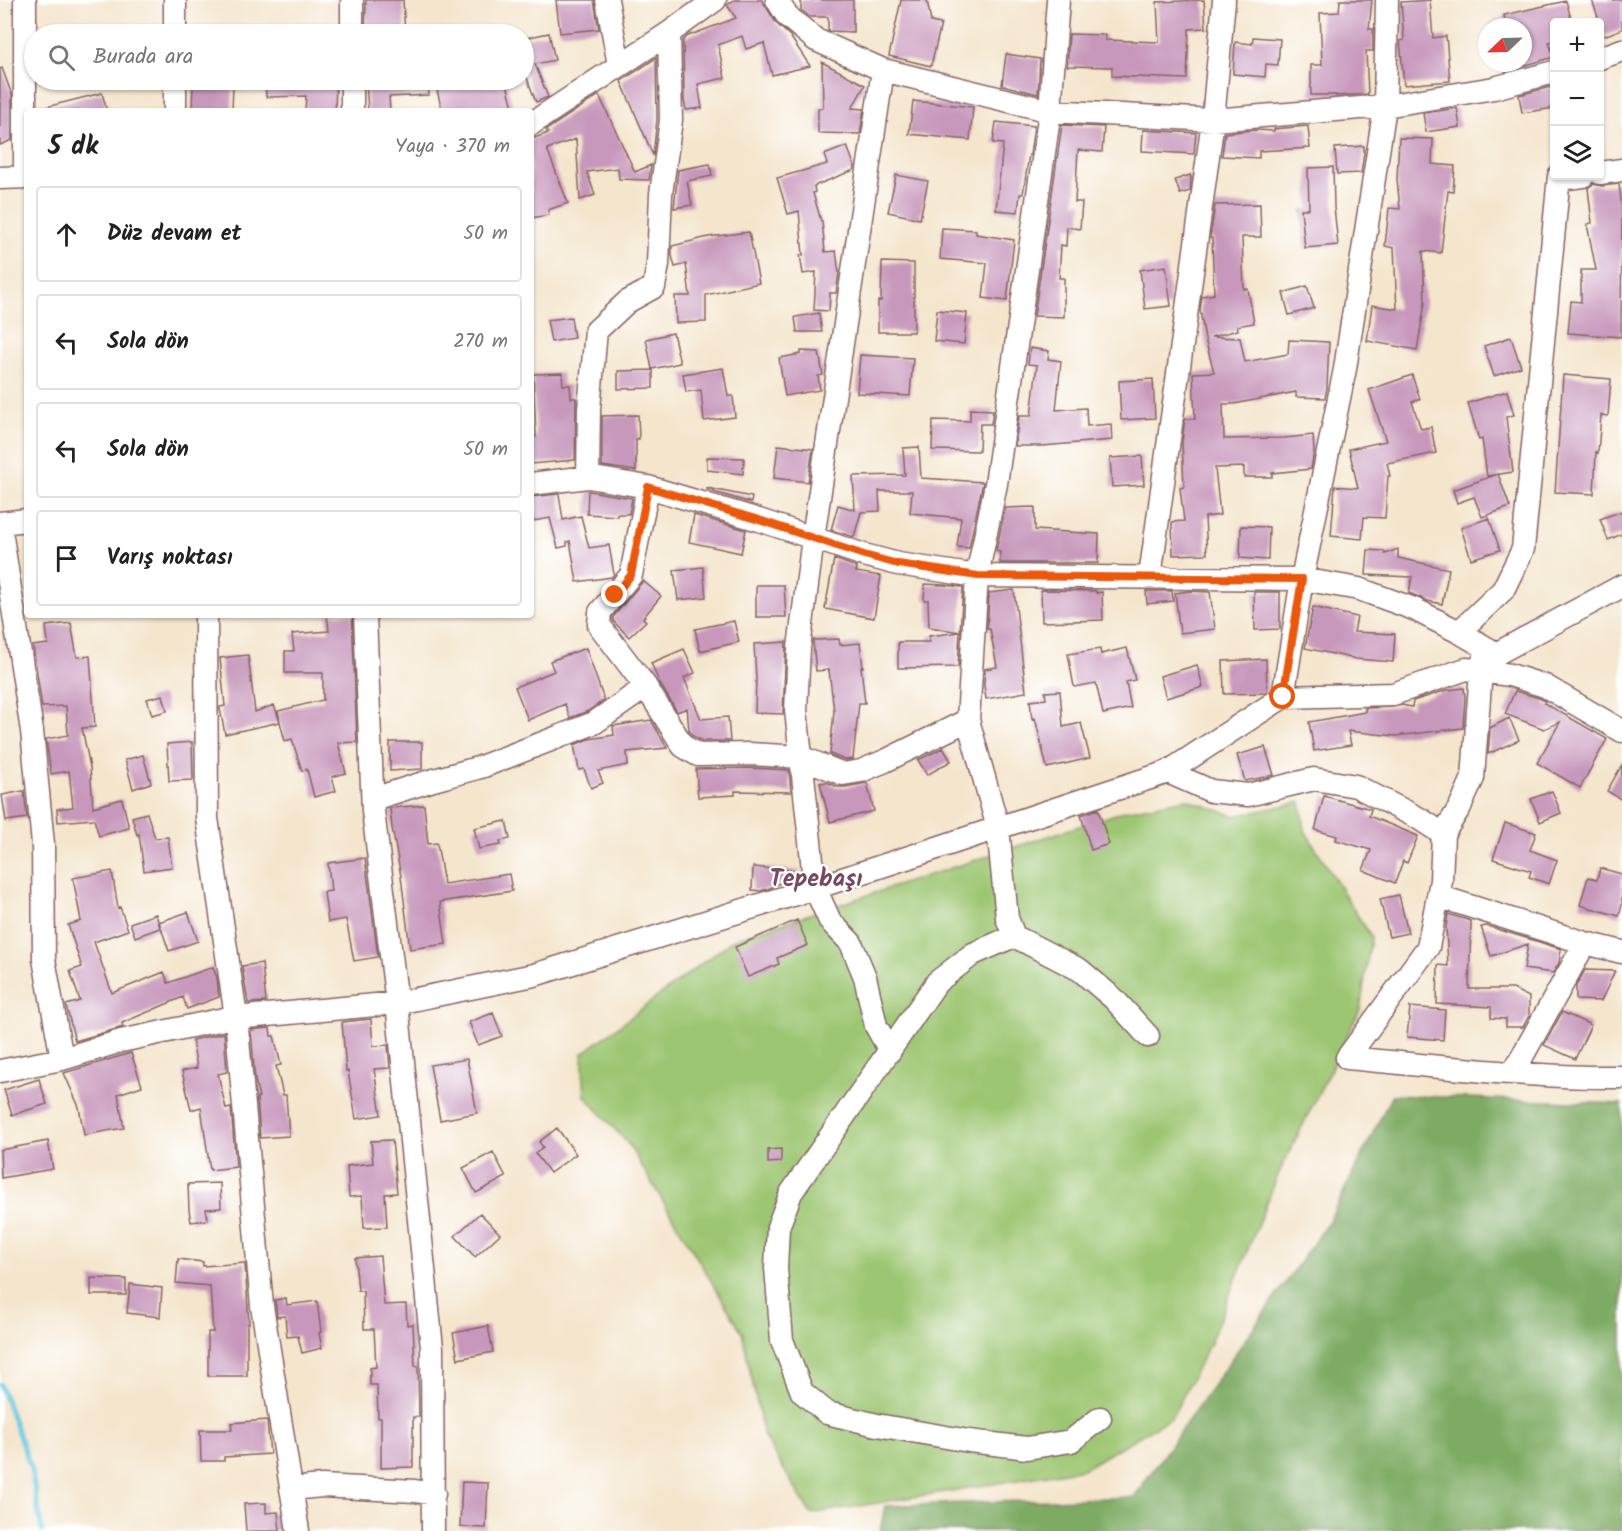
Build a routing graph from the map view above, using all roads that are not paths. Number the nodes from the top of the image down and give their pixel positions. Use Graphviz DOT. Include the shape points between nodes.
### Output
graph roads {
  1 [pos="25,0"];
  2 [pos="175,0"];
  3 [pos="352,0"];
  4 [pos="607,0"];
  5 [pos="715,0"];
  6 [pos="777,0"];
  7 [pos="1058,0"];
  8 [pos="1224,0"];
  9 [pos="1387,0"];
  10 [pos="25,24"];
  11 [pos="175,24"];
  12 [pos="352,24"];
  13 [pos="669,33"];
  14 [pos="1622,50"];
  15 [pos="1604,56"];
  16 [pos="619,65"];
  17 [pos="883,70"];
  18 [pos="1550,73"];
  19 [pos="26,90"];
  20 [pos="175,90"];
  21 [pos="352,90"];
  22 [pos="1385,106"];
  23 [pos="26,108"];
  24 [pos="175,108"];
  25 [pos="352,108"];
  26 [pos="1050,111"];
  27 [pos="1213,120"];
  28 [pos="534,122"];
  29 [pos="1622,170"];
  30 [pos="1604,172"];
  31 [pos="0,178"];
  32 [pos="24,178"];
  33 [pos="1559,180"];
  34 [pos="588,477"];
  35 [pos="534,484"];
  36 [pos="648,487"];
  37 [pos="24,520"];
  38 [pos="0,523"];
  39 [pos="813,538"];
  40 [pos="978,576"];
  41 [pos="1150,577"];
  42 [pos="1302,579"];
  43 [pos="1622,586"];
  44 [pos="206,618"];
  45 [pos="365,618"];
  46 [pos="1459,632"];
  47 [pos="1497,654"];
  48 [pos="1473,670"];
  49 [pos="646,687"];
  50 [pos="1283,697"];
  51 [pos="968,720"];
  52 [pos="1622,731"];
  53 [pos="801,757"];
  54 [pos="1168,772"];
  55 [pos="373,799"];
  56 [pos="998,828"];
  57 [pos="1443,834"];
  58 [pos="815,888"];
  59 [pos="1438,896"];
  60 [pos="1014,936"];
  61 [pos="1585,943"];
  62 [pos="1622,952"];
  63 [pos="397,1003"];
  64 [pos="236,1017"];
  65 [pos="1148,1036"];
  66 [pos="890,1052"];
  67 [pos="62,1059"];
  68 [pos="0,1071"];
  69 [pos="1513,1073"];
  70 [pos="1622,1077"];
  71 [pos="1100,1418"];
  72 [pos="291,1489"];
  73 [pos="434,1494"];
  74 [pos="298,1531"];
  75 [pos="433,1531"];
  1 -- 10 [label="street"];
  2 -- 11 [label="street"];
  3 -- 12 [label="street"];
  4 -- 16 [label="street"];
  5 -- 13 [label="street"];
  6 -- 17 [label="street" via="787,16 816,40"];
  7 -- 26 [label="street"];
  8 -- 27 [label="street"];
  9 -- 22 [label="street"];
  13 -- 16 [label="street"];
  13 -- 34 [label="street" via="671,120 654,287 627,302 596,332"];
  14 -- 15 [label="street"];
  16 -- 28 [label="street"];
  17 -- 26 [label="street"];
  17 -- 39 [label="street"];
  18 -- 22 [label="street" via="1494,88"];
  19 -- 23 [label="street"];
  20 -- 24 [label="street"];
  21 -- 25 [label="street"];
  22 -- 27 [label="street"];
  22 -- 42 [label="street" via="1345,369"];
  26 -- 27 [label="street"];
  26 -- 40 [label="street" via="996,484"];
  27 -- 41 [label="street"];
  29 -- 30 [label="street"];
  31 -- 32 [label="street"];
  33 -- 46 [label="street" via="1523,549 1503,591"];
  34 -- 35 [label="street"];
  34 -- 36 [label="street"];
  36 -- 39 [label="street"];
  36 -- 49 [label="street" via="631,575 600,612 599,625"];
  37 -- 38 [label="street"];
  38 -- 67 [label="street" via="32,730 43,844 44,959"];
  39 -- 40 [label="street" via="898,564"];
  39 -- 53 [label="street" via="796,710"];
  40 -- 41 [label="street"];
  40 -- 51 [label="street"];
  41 -- 42 [label="street"];
  42 -- 46 [label="street" via="1359,589 1414,609"];
  42 -- 50 [label="street"];
  43 -- 47 [label="street"];
  44 -- 64 [label="street" via="207,818"];
  45 -- 55 [label="street"];
  46 -- 47 [label="street"];
  47 -- 48 [label="street"];
  48 -- 50 [label="street" via="1393,694"];
  48 -- 52 [label="street" via="1510,675 1545,686"];
  48 -- 57 [label="street" via="1473,778"];
  49 -- 53 [label="street" via="683,747 698,755"];
  49 -- 55 [label="street" via="594,723 481,767"];
  50 -- 54 [label="street"];
  51 -- 53 [label="street" via="861,771 843,774"];
  51 -- 56 [label="street"];
  53 -- 58 [label="street"];
  54 -- 56 [label="street"];
  54 -- 57 [label="street" via="1211,791 1248,795 1314,779 1356,786"];
  55 -- 63 [label="street"];
  56 -- 58 [label="street"];
  56 -- 60 [label="street" via="1007,918"];
  57 -- 59 [label="street"];
  58 -- 63 [label="street" via="534,975"];
  58 -- 66 [label="street" via="830,921 852,943 865,977 876,1026"];
  59 -- 61 [label="street"];
  59 -- 69 [label="street" via="1428,947 1347,1058"];
  60 -- 65 [label="street" via="1080,970"];
  60 -- 66 [label="street" via="973,954 938,982"];
  61 -- 62 [label="street"];
  61 -- 69 [label="street"];
  63 -- 64 [label="street"];
  63 -- 73 [label="street" via="432,1348"];
  64 -- 67 [label="street" via="121,1041"];
  64 -- 72 [label="street" via="262,1306"];
  66 -- 71 [label="street" via="791,1193 778,1227 776,1268 782,1340 802,1392 826,1413 877,1425 1027,1448 1071,1441"];
  67 -- 68 [label="street"];
  69 -- 70 [label="street"];
  72 -- 73 [label="street" via="322,1486"];
  72 -- 74 [label="street"];
  73 -- 75 [label="street"];
}
